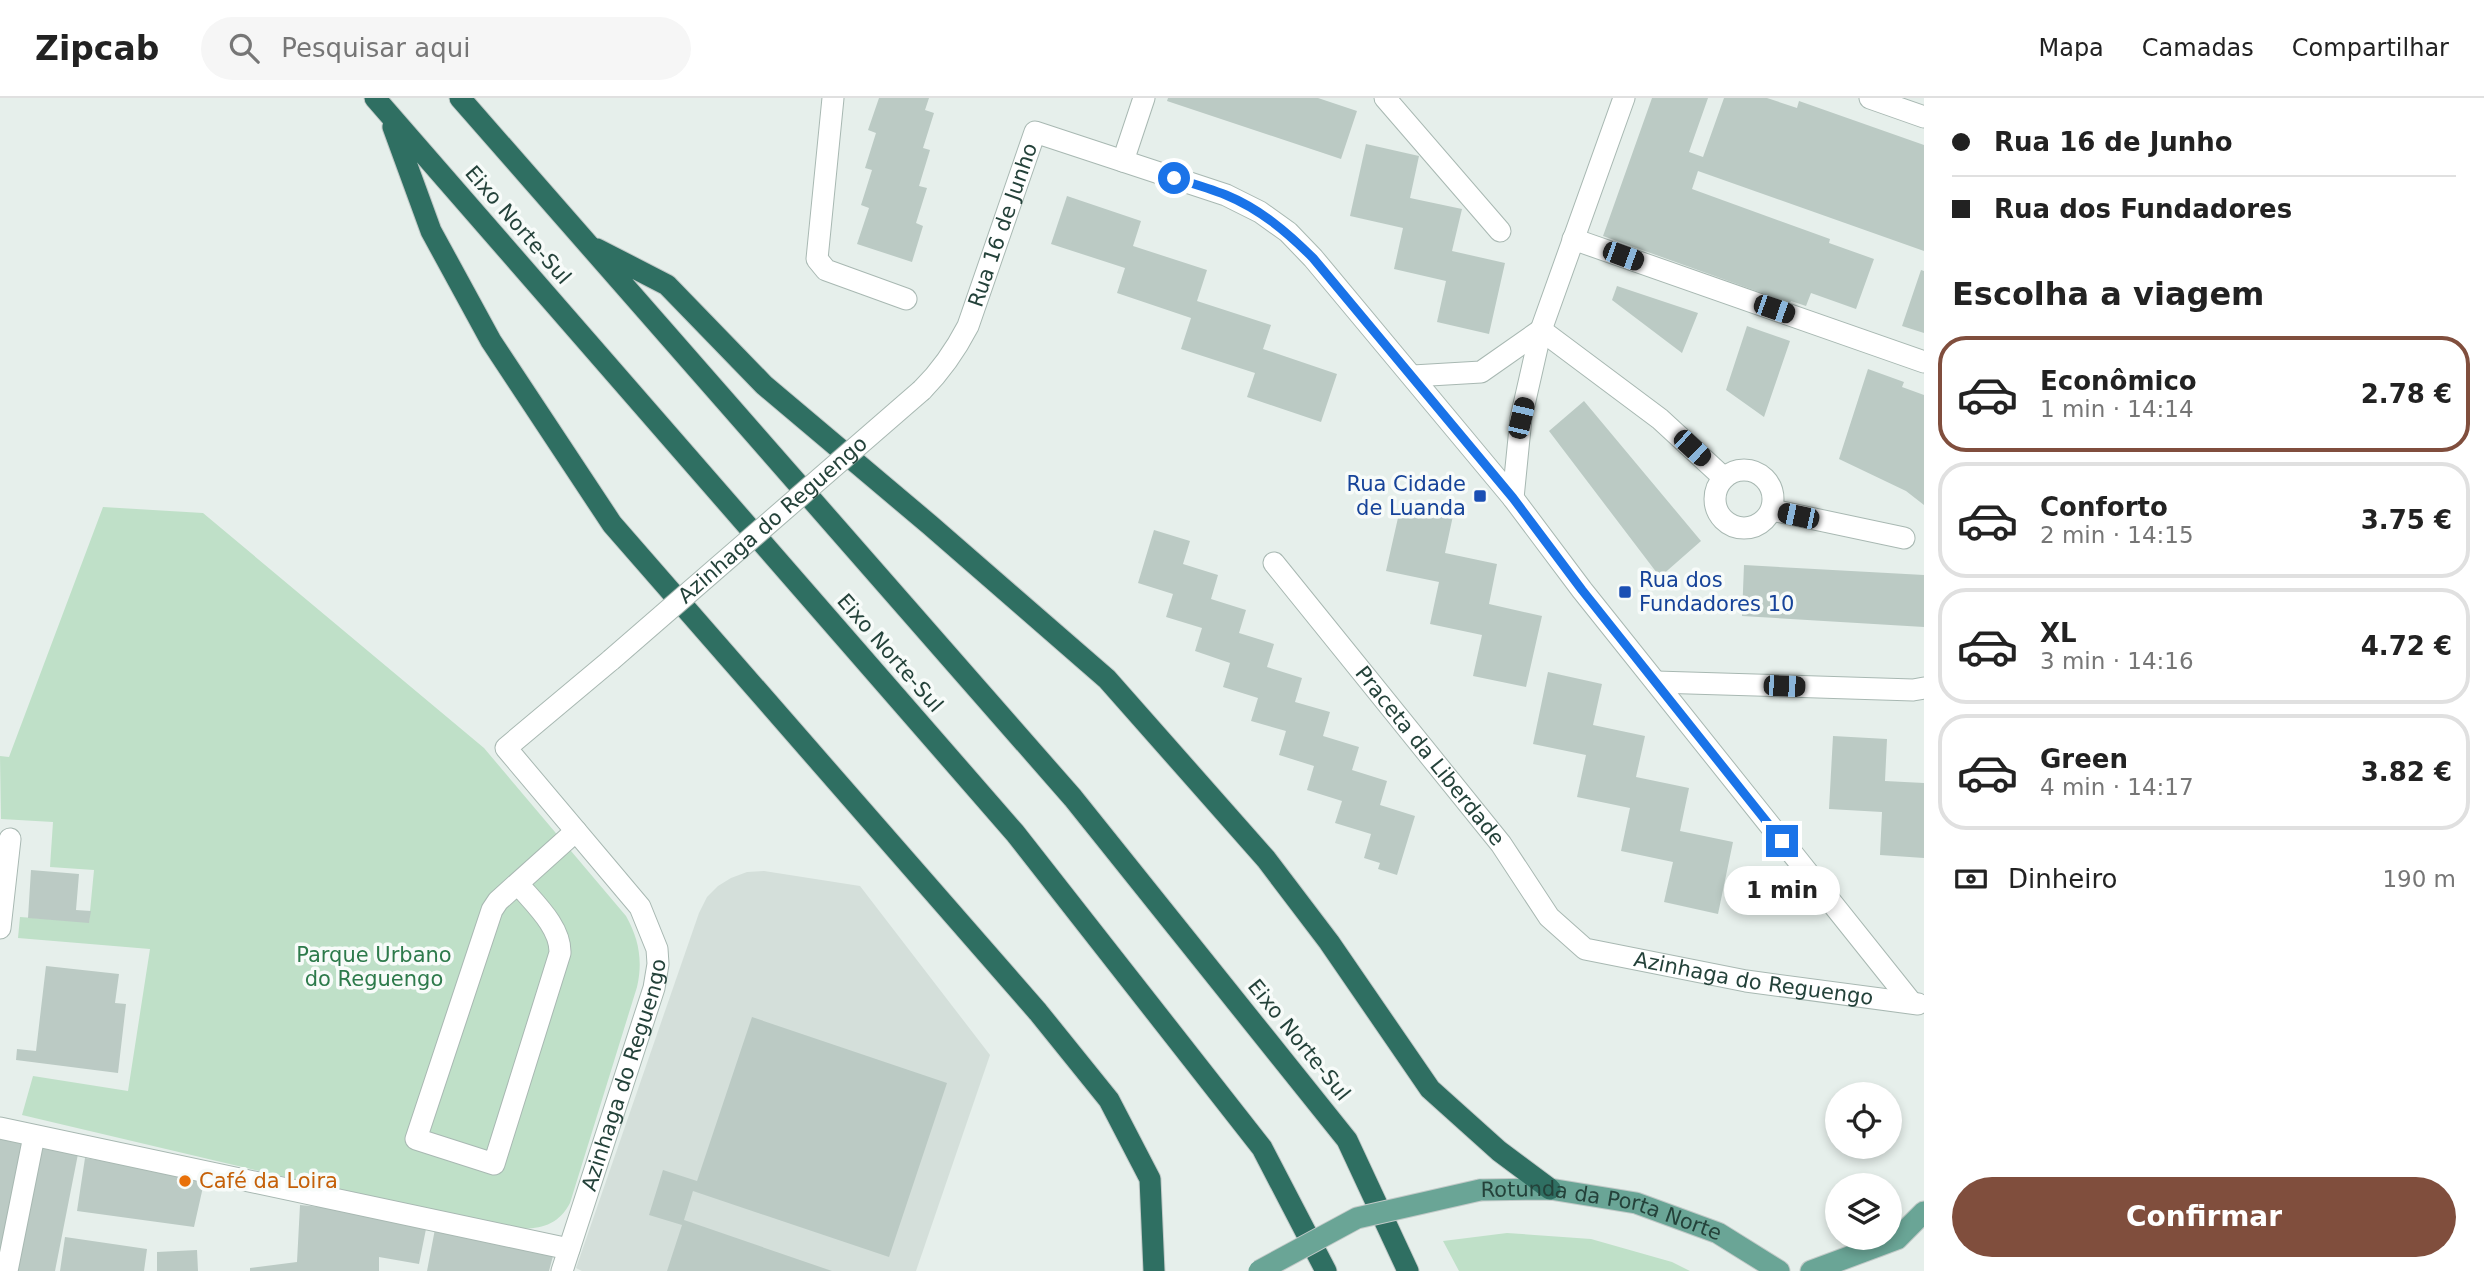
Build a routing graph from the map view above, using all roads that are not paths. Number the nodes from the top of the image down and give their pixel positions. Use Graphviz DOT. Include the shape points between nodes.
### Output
graph roads {
  1 [pos="374,98"];
  2 [pos="460,98"];
  3 [pos="833,98"];
  4 [pos="1144,98"];
  5 [pos="1385,98"];
  6 [pos="1624,98"];
  7 [pos="1870,98"];
  8 [pos="389,115"];
  9 [pos="1924,117"];
  10 [pos="1123,161"];
  11 [pos="1500,231"];
  12 [pos="1573,239"];
  13 [pos="585,243"];
  14 [pos="906,299"];
  15 [pos="1541,330"];
  16 [pos="1924,362"];
  17 [pos="1413,376"];
  18 [pos="922,390"];
  19 [pos="1724,478"];
  20 [pos="1513,498"];
  21 [pos="1772,510"];
  22 [pos="1904,538"];
  23 [pos="1274,563"];
  24 [pos="1656,682"];
  25 [pos="1924,688"];
  26 [pos="576,831"];
  27 [pos="10,839"];
  28 [pos="518,884"];
  29 [pos="0,928"];
  30 [pos="1585,949"];
  31 [pos="1917,1004"];
  32 [pos="0,1128"];
  33 [pos="34,1136"];
  34 [pos="1550,1189"];
  35 [pos="1924,1212"];
  36 [pos="569,1249"];
  37 [pos="7,1271"];
  38 [pos="562,1271"];
  39 [pos="1154,1271"];
  40 [pos="1259,1271"];
  41 [pos="1326,1271"];
  42 [pos="1408,1271"];
  43 [pos="1779,1271"];
  44 [pos="1811,1271"];
  1 -- 8 [label="highway, Eixo Norte-Sul"];
  2 -- 13 [label="highway, Eixo Norte-Sul"];
  3 -- 14 [label="street" via="817,260 826,270"];
  4 -- 10 [label="street"];
  5 -- 11 [label="street"];
  6 -- 12 [label="street"];
  7 -- 9 [label="street"];
  8 -- 39 [label="highway" via="431,231 491,341 612,524 1038,1012 1109,1100 1150,1179"];
  8 -- 41 [label="highway, Eixo Norte-Sul" via="1015,833 1262,1148"];
  10 -- 17 [label="street, Rua 16 de Junho" via="1226,195 1288,232"];
  10 -- 18 [label="street, Rua 16 de Junho" via="1035,132 968,326 950,358"];
  12 -- 15 [label="street"];
  12 -- 16 [label="street"];
  13 -- 34 [label="highway" via="667,285 764,385 1107,679 1266,859 1430,1089"];
  13 -- 42 [label="highway, Eixo Norte-Sul" via="1064,787 1347,1140"];
  15 -- 17 [label="street" via="1481,372"];
  15 -- 19 [label="street" via="1660,419"];
  15 -- 20 [label="street" via="1521,418"];
  17 -- 20 [label="street, Rua 16 de Junho"];
  18 -- 26 [label="street, Azinhaga do Reguengo, bridge" via="506,748"];
  19 -- 21 [label="street" via="1742,469 1761,475 1772,490"];
  19 -- 21 [label="street" via="1716,504 1725,522 1755,527"];
  20 -- 24 [label="street, Rua 16 de Junho"];
  21 -- 22 [label="street"];
  23 -- 30 [label="street, Praceta da Liberdade" via="1500,844 1549,917"];
  24 -- 25 [label="street"];
  24 -- 31 [label="street, Rua 16 de Junho"];
  26 -- 28 [label="street"];
  26 -- 36 [label="street, Azinhaga do Reguengo" via="640,907 654,935 658,964"];
  27 -- 29 [label="street"];
  28 -- 28 [label="street" via="498,901 486,926 416,1139 494,1164 561,942"];
  30 -- 31 [label="street, Azinhaga do Reguengo" via="1746,981"];
  32 -- 33 [label="street"];
  33 -- 36 [label="street"];
  33 -- 37 [label="street"];
  34 -- 40 [label="main road, Rotunda da Porta Norte, bridge" via="1480,1190 1357,1218"];
  34 -- 43 [label="main road, Rotunda da Porta Norte" via="1636,1203 1718,1233"];
  35 -- 44 [label="main road" via="1896,1239"];
  36 -- 38 [label="street, Azinhaga do Reguengo"];
}
